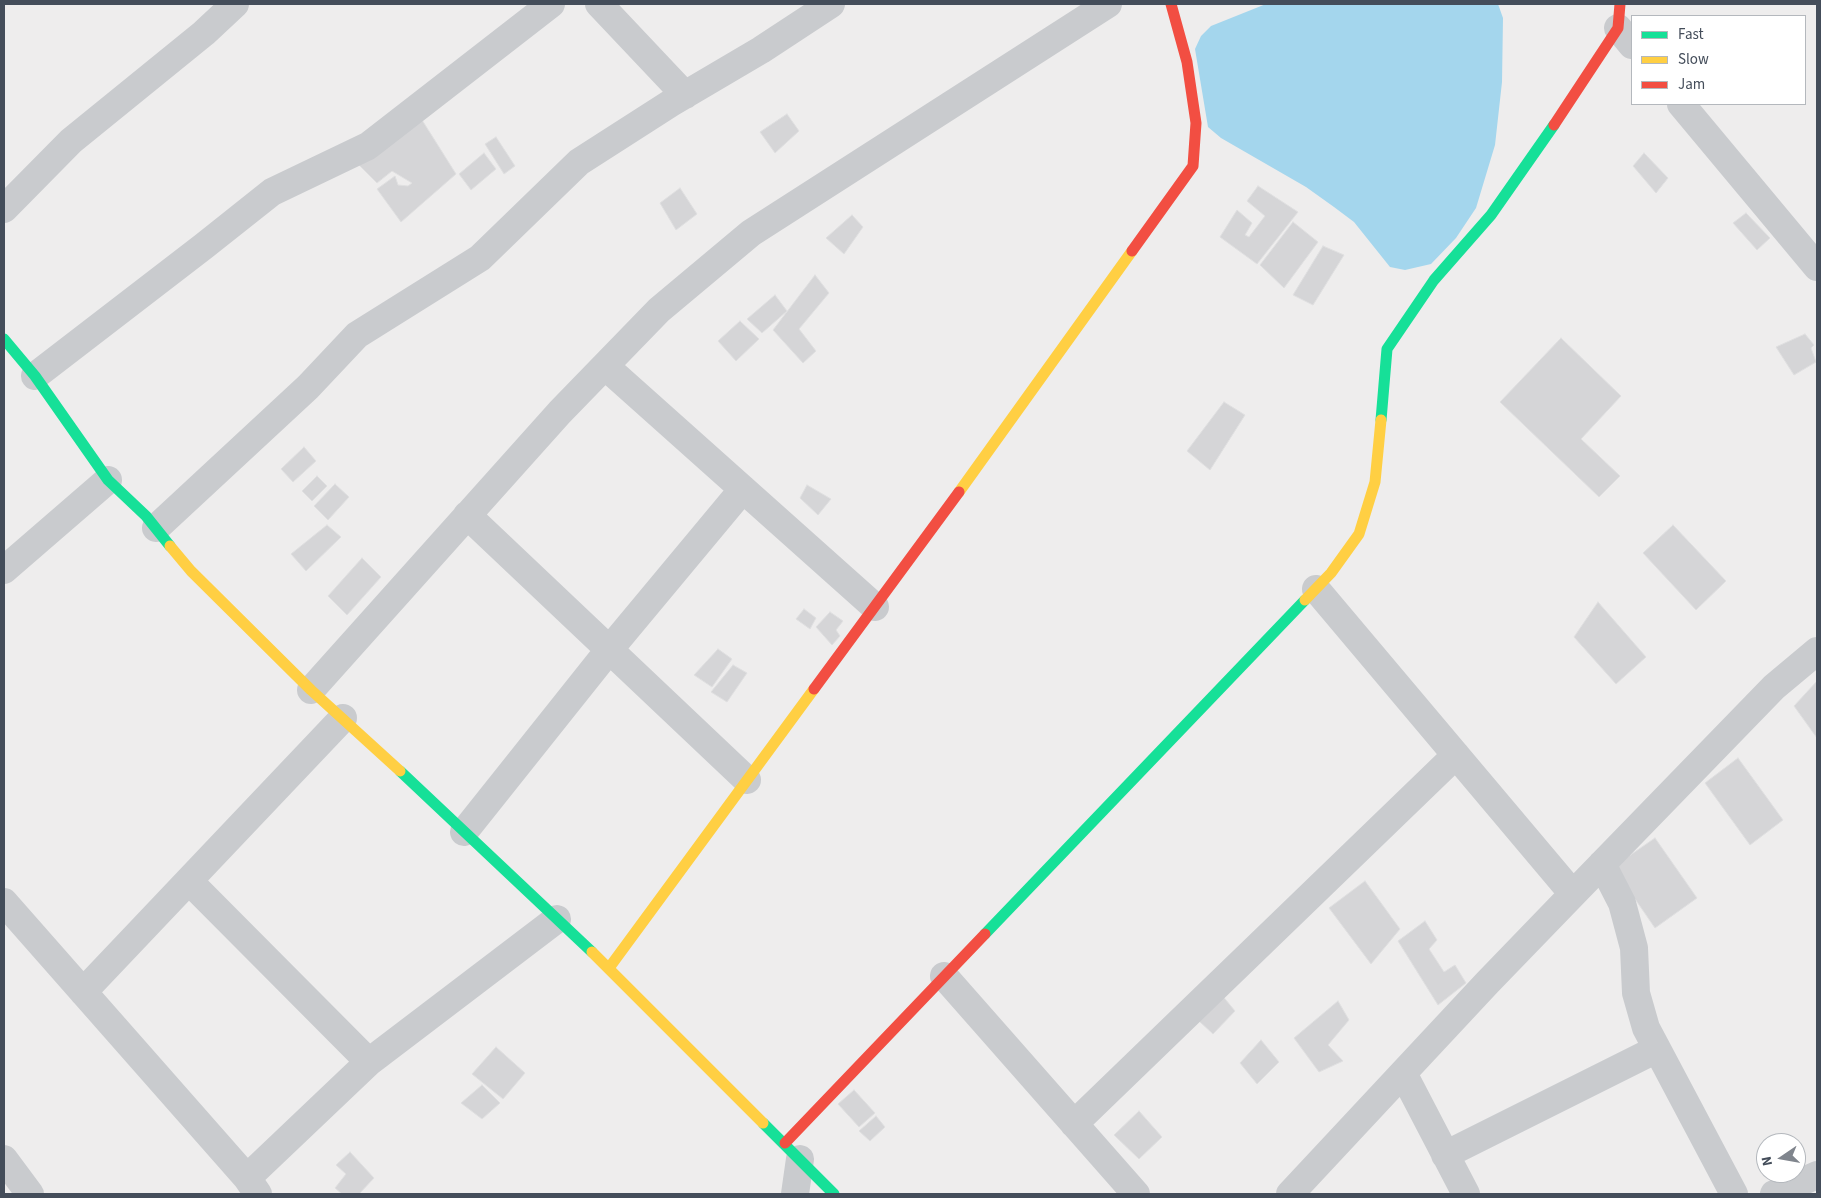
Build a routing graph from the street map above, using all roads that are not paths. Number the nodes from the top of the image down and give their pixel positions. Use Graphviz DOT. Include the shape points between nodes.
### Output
graph roads {
  1 [pos="235,4"];
  2 [pos="551,4"];
  3 [pos="599,4"];
  4 [pos="831,4"];
  5 [pos="1108,4"];
  6 [pos="1171,4"];
  7 [pos="1623,26"];
  8 [pos="685,95"];
  9 [pos="1682,105"];
  10 [pos="4,209"];
  11 [pos="1817,267"];
  12 [pos="6,347"];
  13 [pos="605,366"];
  14 [pos="34,376"];
  15 [pos="108,480"];
  16 [pos="743,489"];
  17 [pos="467,515"];
  18 [pos="156,528"];
  19 [pos="4,570"];
  20 [pos="1316,589"];
  21 [pos="875,607"];
  22 [pos="609,650"];
  23 [pos="1817,651"];
  24 [pos="310,690"];
  25 [pos="343,718"];
  26 [pos="1456,755"];
  27 [pos="747,780"];
  28 [pos="464,832"];
  29 [pos="1602,864"];
  30 [pos="189,881"];
  31 [pos="1573,894"];
  32 [pos="4,902"];
  33 [pos="557,919"];
  34 [pos="609,968"];
  35 [pos="944,976"];
  36 [pos="83,992"];
  37 [pos="1658,1049"];
  38 [pos="369,1062"];
  39 [pos="1403,1073"];
  40 [pos="1074,1124"];
  41 [pos="793,1151"];
  42 [pos="1445,1155"];
  43 [pos="4,1160"];
  44 [pos="1817,1175"];
  45 [pos="253,1186"];
  46 [pos="30,1194"];
  47 [pos="795,1194"];
  48 [pos="834,1194"];
  49 [pos="1136,1194"];
  50 [pos="1290,1194"];
  51 [pos="1466,1194"];
  52 [pos="1734,1194"];
  53 [pos="1774,1194"];
  1 -- 10 [label="street" via="71,141"];
  2 -- 14 [label="street" via="368,146 272,192"];
  3 -- 8 [label="street"];
  4 -- 8 [label="street"];
  5 -- 13 [label="street" via="751,233 659,310"];
  6 -- 21 [label="street" via="1187,62 1196,123 1193,166"];
  7 -- 20 [label="street" via="1491,215 1434,280 1387,349 1375,482 1359,534"];
  8 -- 18 [label="street" via="579,162 480,258 357,335 302,393"];
  9 -- 11 [label="street"];
  12 -- 14 [label="street"];
  13 -- 16 [label="street"];
  13 -- 17 [label="street"];
  14 -- 15 [label="street"];
  15 -- 18 [label="street"];
  15 -- 19 [label="street"];
  16 -- 21 [label="street"];
  16 -- 22 [label="street"];
  17 -- 22 [label="street"];
  17 -- 24 [label="street"];
  18 -- 24 [label="street" via="191,571"];
  20 -- 26 [label="street"];
  20 -- 35 [label="street"];
  21 -- 27 [label="street"];
  22 -- 27 [label="street"];
  22 -- 28 [label="street"];
  23 -- 29 [label="street" via="1774,687"];
  24 -- 25 [label="street"];
  25 -- 28 [label="street"];
  25 -- 30 [label="street"];
  26 -- 31 [label="street"];
  26 -- 40 [label="street"];
  27 -- 34 [label="street"];
  28 -- 33 [label="street"];
  29 -- 31 [label="street"];
  29 -- 37 [label="street" via="1622,903 1634,948 1636,993 1646,1028"];
  30 -- 36 [label="street"];
  30 -- 38 [label="street"];
  31 -- 39 [label="street"];
  32 -- 36 [label="street"];
  33 -- 34 [label="street"];
  33 -- 38 [label="street"];
  34 -- 41 [label="street"];
  35 -- 40 [label="street"];
  35 -- 41 [label="street"];
  36 -- 45 [label="street"];
  37 -- 42 [label="street"];
  37 -- 52 [label="street"];
  38 -- 45 [label="street"];
  39 -- 42 [label="street"];
  39 -- 50 [label="street"];
  40 -- 49 [label="street"];
  41 -- 47 [label="street"];
  41 -- 48 [label="street"];
  42 -- 51 [label="street"];
  43 -- 46 [label="street"];
  44 -- 53 [label="street"];
}
